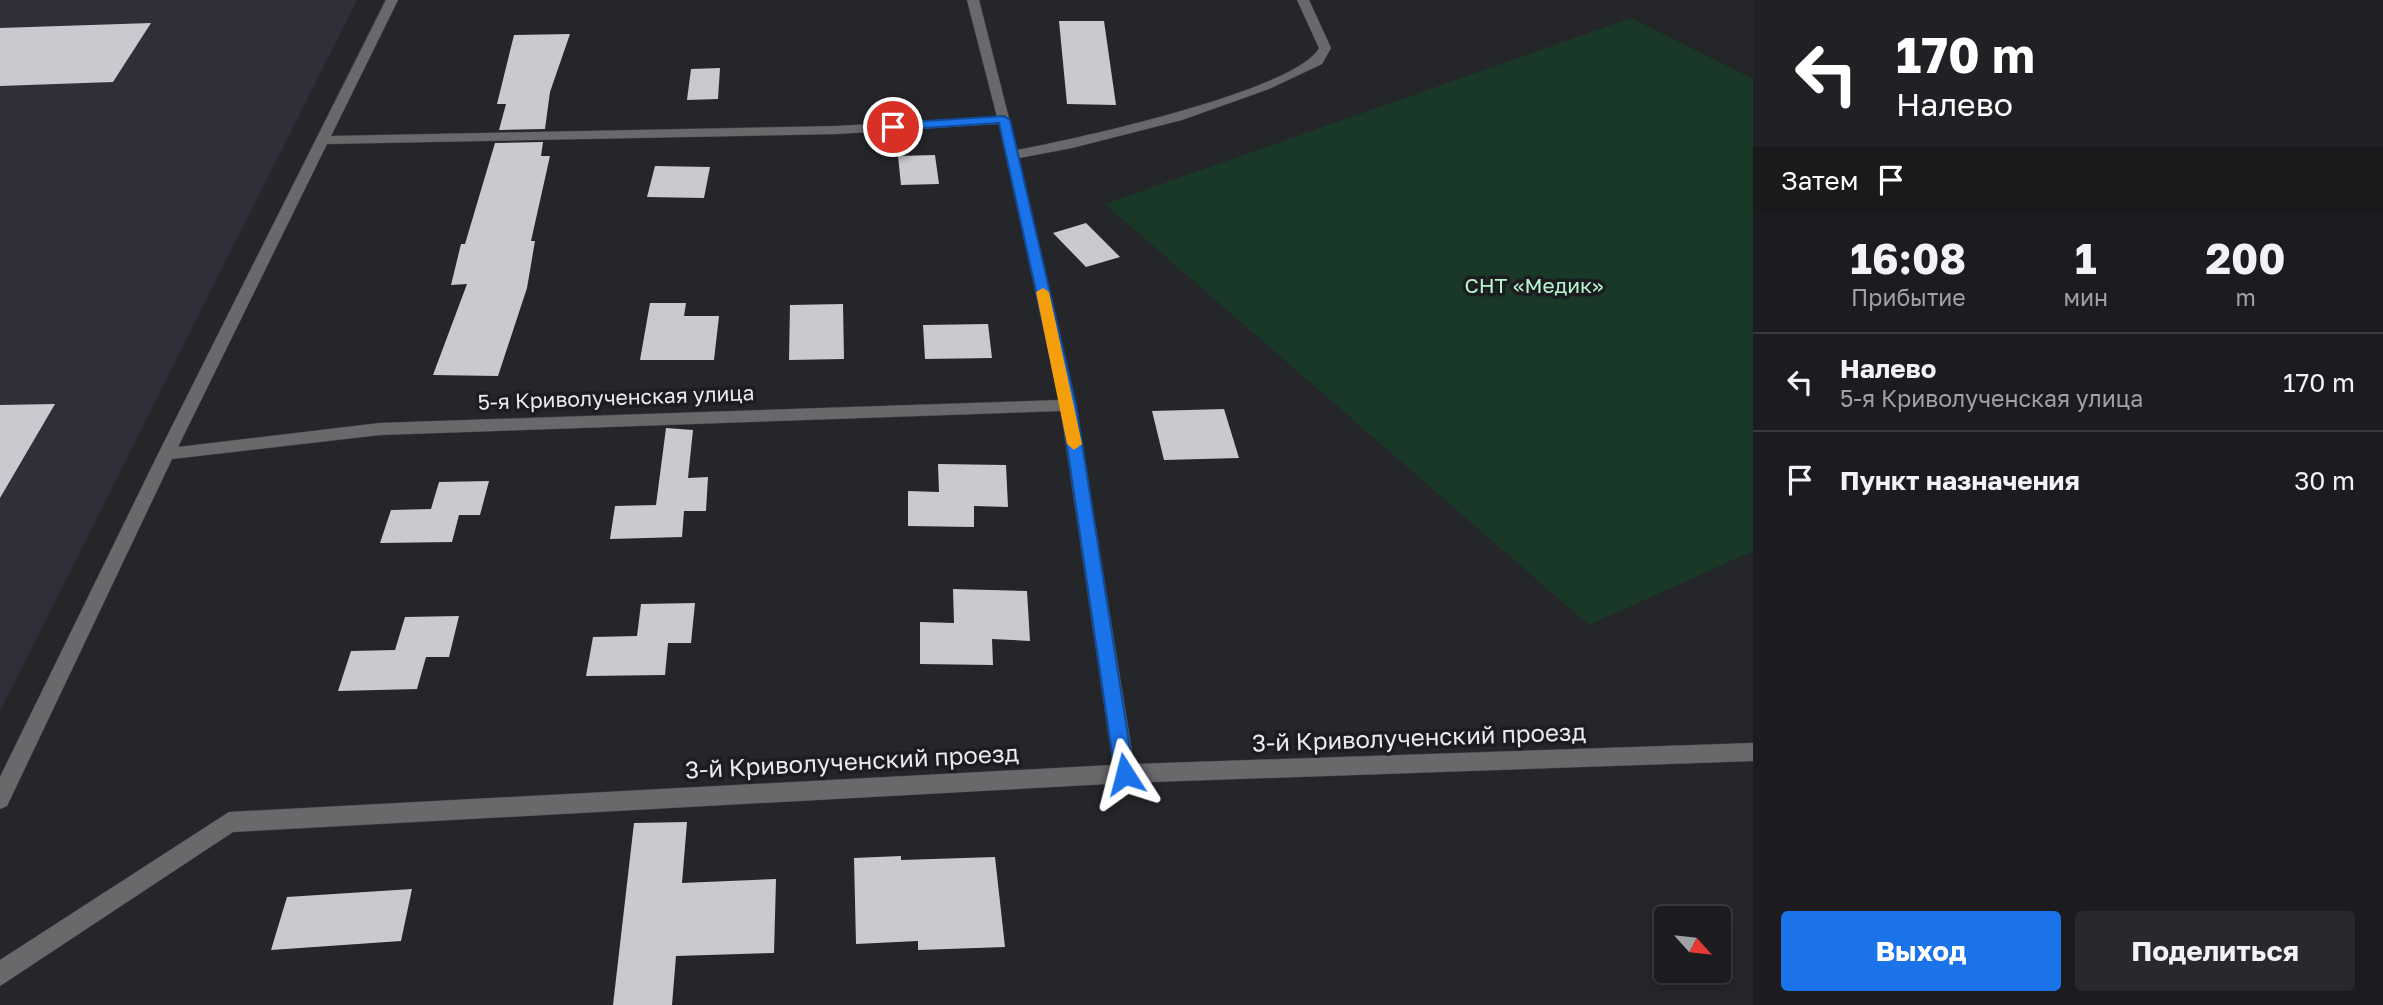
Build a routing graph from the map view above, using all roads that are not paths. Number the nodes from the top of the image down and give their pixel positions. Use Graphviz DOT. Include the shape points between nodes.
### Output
graph roads {
  1 [pos="392,0"];
  2 [pos="974,0"];
  3 [pos="1303,0"];
  4 [pos="1004,120"];
  5 [pos="324,139"];
  6 [pos="1012,155"];
  7 [pos="1068,405"];
  8 [pos="166,454"];
  9 [pos="1753,752"];
  10 [pos="1125,774"];
  11 [pos="0,799"];
  12 [pos="0,974"];
  1 -- 5 [label="street"];
  2 -- 4 [label="street"];
  3 -- 6 [label="street" via="1325,48 1318,61 1265,86 1178,117"];
  4 -- 5 [label="street" via="837,130"];
  4 -- 6 [label="street"];
  5 -- 8 [label="street"];
  6 -- 7 [label="street"];
  7 -- 8 [label="street, 5-я Криволученская улица" via="380,429"];
  7 -- 10 [label="street"];
  8 -- 11 [label="street"];
  9 -- 10 [label="street, 3-й Криволученский проезд"];
  10 -- 12 [label="street, 3-й Криволученский проезд" via="229,822"];
}
